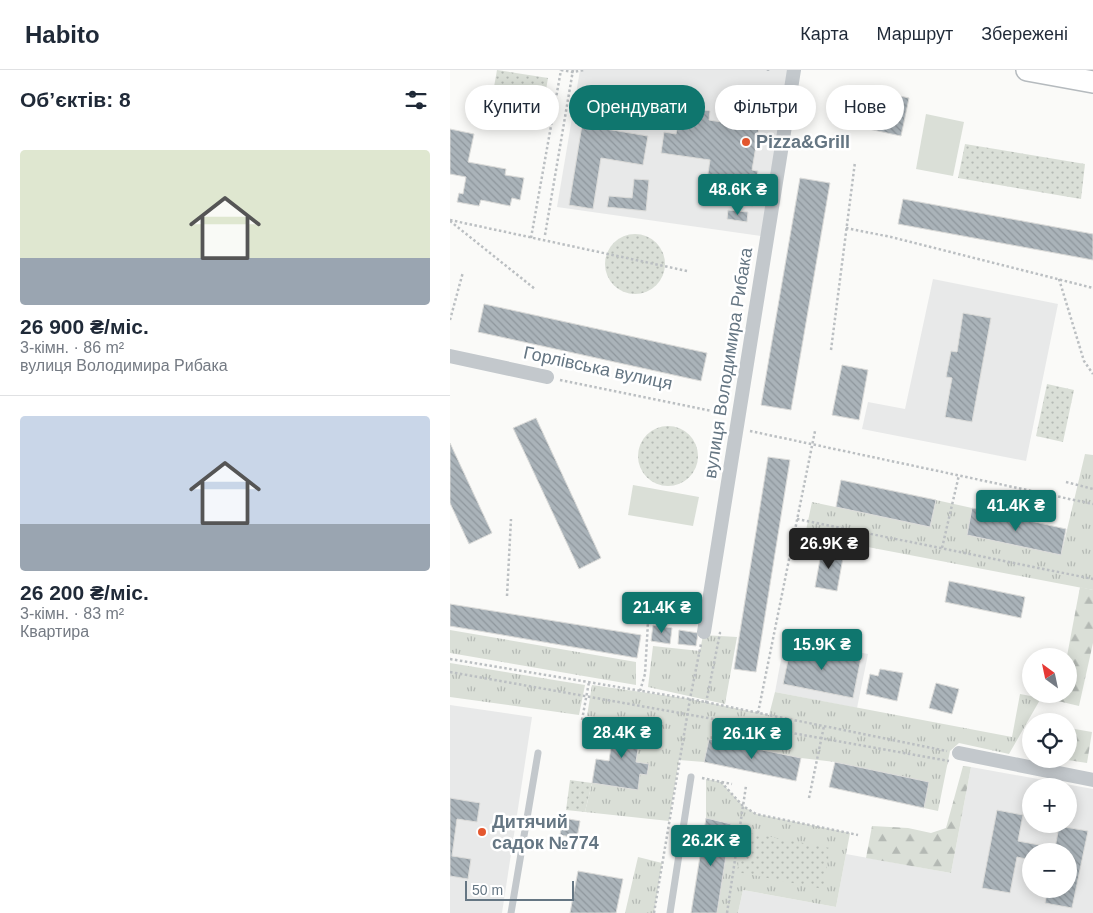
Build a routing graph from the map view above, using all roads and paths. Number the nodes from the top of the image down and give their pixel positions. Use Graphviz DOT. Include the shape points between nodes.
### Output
graph roads {
  1 [pos="561,70"];
  2 [pos="584,70"];
  3 [pos="794,70"];
  4 [pos="1027,70"];
  5 [pos="573,71"];
  6 [pos="1093,82"];
  7 [pos="855,162"];
  8 [pos="450,220"];
  9 [pos="846,228"];
  10 [pos="545,235"];
  11 [pos="531,238"];
  12 [pos="687,271"];
  13 [pos="463,272"];
  14 [pos="1059,279"];
  15 [pos="1093,288"];
  16 [pos="535,289"];
  17 [pos="450,320"];
  18 [pos="831,350"];
  19 [pos="450,356"];
  20 [pos="1093,374"];
  21 [pos="547,377"];
  22 [pos="737,422"];
  23 [pos="815,431"];
  24 [pos="812,443"];
  25 [pos="959,475"];
  26 [pos="1066,482"];
  27 [pos="1093,489"];
  28 [pos="1093,504"];
  29 [pos="511,519"];
  30 [pos="797,519"];
  31 [pos="942,548"];
  32 [pos="1093,579"];
  33 [pos="506,596"];
  34 [pos="648,622"];
  35 [pos="704,632"];
  36 [pos="450,658"];
  37 [pos="450,672"];
  38 [pos="589,682"];
  39 [pos="640,691"];
  40 [pos="586,696"];
  41 [pos="690,699"];
  42 [pos="706,703"];
  43 [pos="758,713"];
  44 [pos="687,715"];
  45 [pos="582,720"];
  46 [pos="824,726"];
  47 [pos="821,738"];
  48 [pos="538,753"];
  49 [pos="958,757"];
  50 [pos="677,774"];
  51 [pos="692,777"];
  52 [pos="1093,780"];
  53 [pos="721,782"];
  54 [pos="732,784"];
  55 [pos="746,786"];
  56 [pos="808,798"];
  57 [pos="743,806"];
  58 [pos="858,835"];
  59 [pos="511,913"];
  60 [pos="654,913"];
  61 [pos="670,913"];
  62 [pos="727,913"];
  1 -- 5 [label="path"];
  1 -- 11 [label="path"];
  2 -- 5 [label="path"];
  3 -- 22 [label="street, вулиця Володимира Рибака"];
  4 -- 6 [label="main road"];
  5 -- 10 [label="path"];
  7 -- 9 [label="path"];
  8 -- 11 [label="path"];
  8 -- 16 [label="path"];
  9 -- 14 [label="path"];
  9 -- 18 [label="path"];
  11 -- 12 [label="path"];
  13 -- 17 [label="path"];
  14 -- 15 [label="path"];
  14 -- 20 [label="path" via="1084,361"];
  19 -- 21 [label="street, Горлівська вулиця"];
  21 -- 22 [label="path, Горлівська вулиця"];
  22 -- 24 [label="path, Горлівська вулиця"];
  22 -- 35 [label="street, вулиця Володимира Рибака"];
  23 -- 24 [label="path"];
  24 -- 25 [label="path, Горлівська вулиця"];
  24 -- 30 [label="path"];
  25 -- 28 [label="path, Горлівська вулиця"];
  25 -- 31 [label="path"];
  26 -- 27 [label="path"];
  29 -- 33 [label="path"];
  30 -- 31 [label="path"];
  30 -- 43 [label="path"];
  31 -- 32 [label="path"];
  34 -- 39 [label="path" via="645,674"];
  35 -- 41 [label="path"];
  35 -- 42 [label="path" via="720,633"];
  36 -- 38 [label="path"];
  37 -- 40 [label="path"];
  38 -- 39 [label="path"];
  38 -- 40 [label="path"];
  39 -- 41 [label="path"];
  40 -- 44 [label="path"];
  40 -- 45 [label="path"];
  41 -- 42 [label="path"];
  41 -- 44 [label="path"];
  42 -- 43 [label="path"];
  43 -- 46 [label="path"];
  44 -- 47 [label="path"];
  44 -- 50 [label="path"];
  46 -- 47 [label="path"];
  46 -- 49 [label="path"];
  47 -- 49 [label="path" via="948,761"];
  47 -- 56 [label="path"];
  48 -- 59 [label="lane"];
  49 -- 52 [label="street"];
  50 -- 51 [label="path"];
  50 -- 60 [label="path"];
  51 -- 53 [label="path"];
  51 -- 61 [label="lane"];
  53 -- 54 [label="path"];
  53 -- 57 [label="path"];
  55 -- 57 [label="path"];
  57 -- 58 [label="path" via="756,814"];
  57 -- 62 [label="path"];
}
